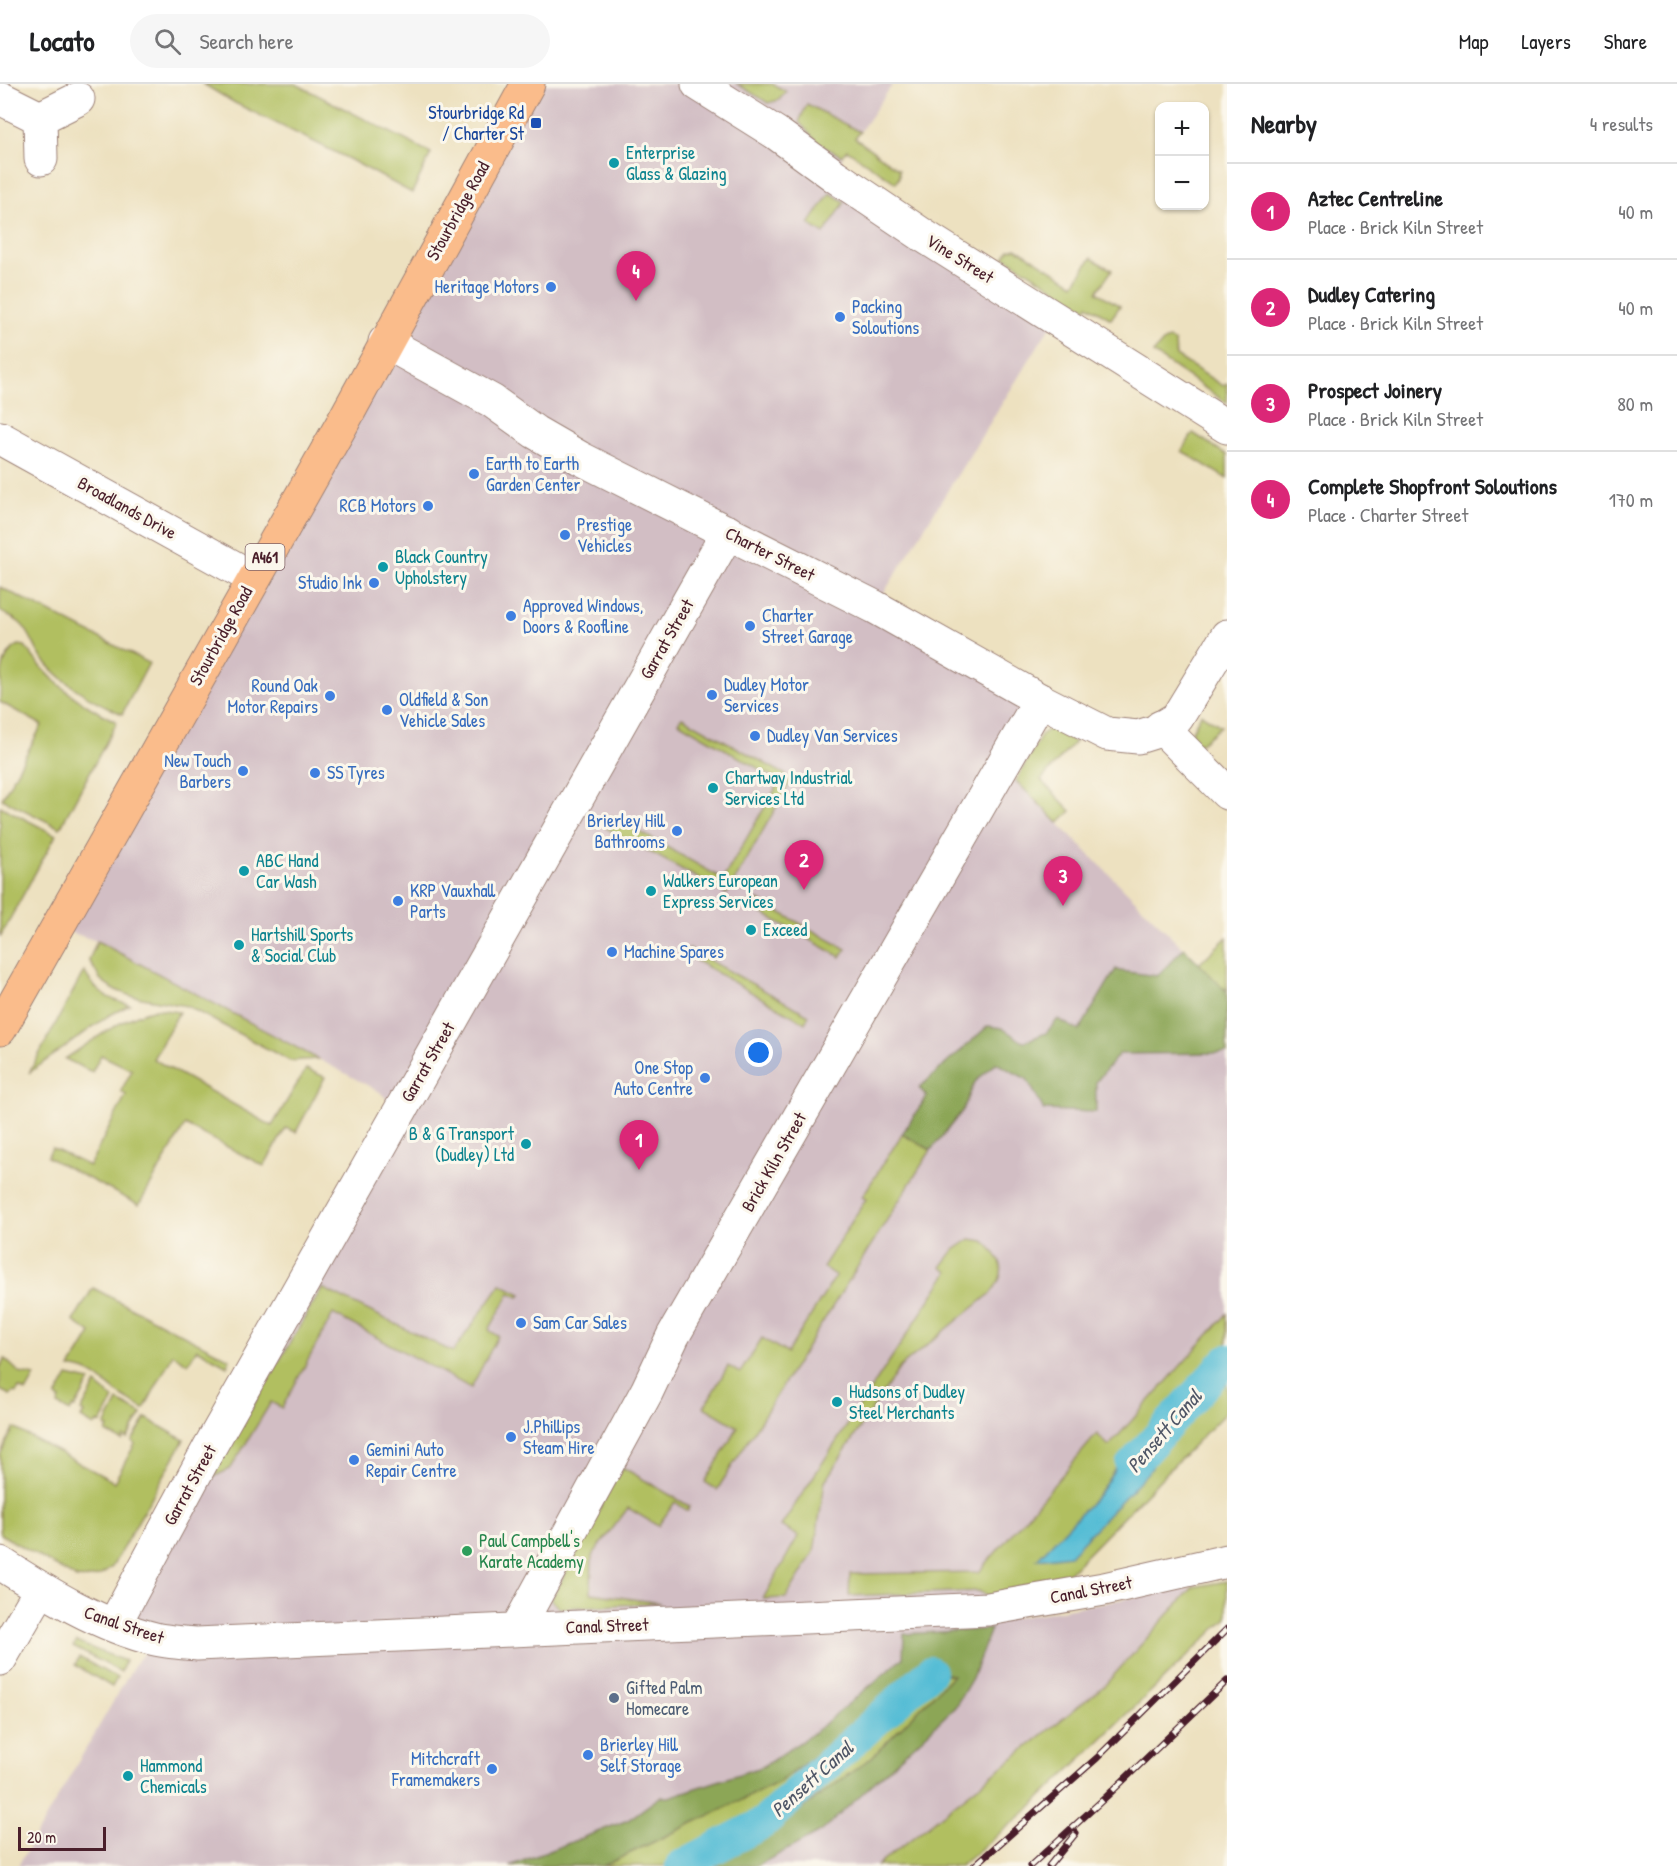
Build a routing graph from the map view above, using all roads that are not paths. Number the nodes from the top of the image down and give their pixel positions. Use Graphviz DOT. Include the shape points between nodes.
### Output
graph roads {
  1 [pos="528,84"];
  2 [pos="698,84"];
  3 [pos="0,98"];
  4 [pos="78,99"];
  5 [pos="40,118"];
  6 [pos="41,159"];
  7 [pos="386,342"];
  8 [pos="1227,427"];
  9 [pos="0,438"];
  10 [pos="728,532"];
  11 [pos="253,578"];
  12 [pos="1227,636"];
  13 [pos="1040,700"];
  14 [pos="1161,727"];
  15 [pos="1227,793"];
  16 [pos="8,997"];
  17 [pos="0,1029"];
  18 [pos="1227,1561"];
  19 [pos="0,1563"];
  20 [pos="41,1589"];
  21 [pos="114,1624"];
  22 [pos="517,1629"];
  23 [pos="0,1659"];
  1 -- 7 [label="main road, Stourbridge Road / A461"];
  2 -- 8 [label="street, Vine Street" via="933,242"];
  3 -- 5 [label="street"];
  4 -- 5 [label="street"];
  5 -- 6 [label="street"];
  7 -- 10 [label="street, Charter Street" via="492,401 580,458"];
  7 -- 11 [label="main road, Stourbridge Road / A461"];
  9 -- 11 [label="street, Broadlands Drive"];
  10 -- 13 [label="street, Charter Street" via="875,607"];
  10 -- 21 [label="street, Garrat Street" via="208,1450"];
  11 -- 16 [label="main road, Stourbridge Road / A461" via="142,780"];
  12 -- 14 [label="street, Charter Street" via="1177,718"];
  13 -- 14 [label="street, Charter Street" via="1107,734 1138,737"];
  13 -- 22 [label="street, Brick Kiln Street" via="673,1336"];
  14 -- 15 [label="street"];
  16 -- 17 [label="main road, Stourbridge Road / A461"];
  18 -- 22 [label="street, Canal Street" via="1104,1589 988,1609"];
  19 -- 20 [label="street, Canal Street"];
  20 -- 21 [label="street, Canal Street" via="63,1603"];
  20 -- 23 [label="street"];
  21 -- 22 [label="street, Canal Street" via="155,1639 196,1644"];
}
